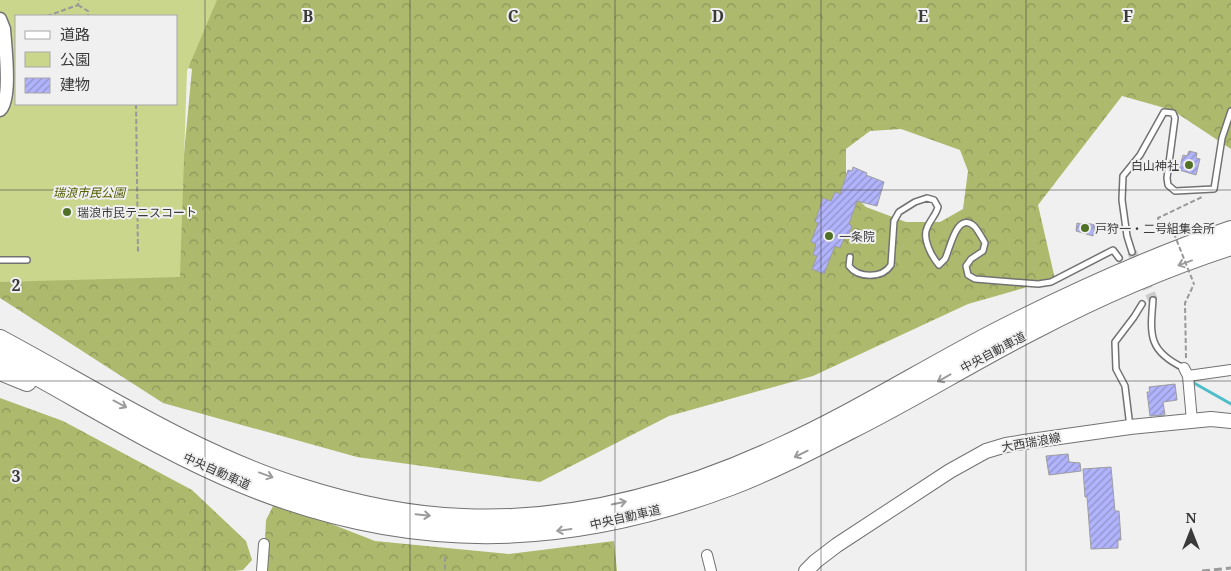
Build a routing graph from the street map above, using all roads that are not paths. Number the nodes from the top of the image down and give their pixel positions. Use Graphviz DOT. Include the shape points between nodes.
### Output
graph roads {
  1 [pos="0,19"];
  2 [pos="0,110"];
  3 [pos="1231,111"];
  4 [pos="1231,230"];
  5 [pos="1231,246"];
  6 [pos="1132,252"];
  7 [pos="850,257"];
  8 [pos="1119,258"];
  9 [pos="0,260"];
  10 [pos="27,260"];
  11 [pos="1153,300"];
  12 [pos="1142,304"];
  13 [pos="0,330"];
  14 [pos="0,339"];
  15 [pos="0,356"];
  16 [pos="1231,370"];
  17 [pos="0,371"];
  18 [pos="1186,372"];
  19 [pos="98,392"];
  20 [pos="1192,421"];
  21 [pos="1231,421"];
  22 [pos="1130,427"];
  23 [pos="170,450"];
  24 [pos="264,544"];
  25 [pos="707,555"];
  26 [pos="262,571"];
  27 [pos="711,571"];
  28 [pos="806,571"];
  1 -- 2 [label="street" via="4,29 7,94"];
  3 -- 6 [label="lane" via="1222,138 1214,189 1175,191 1168,185 1167,178 1175,118 1173,113 1164,112 1144,150 1123,176 1122,200"];
  19 -- 4 [label="highway, 中央自動車道, one-way" via="231,461 330,496 411,514 462,518 569,513 663,492 741,464 782,446 1060,300 1166,253"];
  5 -- 23 [label="highway, 中央自動車道, one-way" via="1157,273 1089,303 854,428 734,485 655,511 582,527 543,533 462,534 364,522 290,502"];
  7 -- 8 [label="lane" via="848,266 856,272 878,275 888,270 894,221 899,212 927,198 934,200 938,207 925,236 939,265 962,224 974,227 985,243 983,252 970,259 966,266 968,276 1038,284 1051,282 1113,250"];
  9 -- 10 [label="lane"];
  11 -- 18 [label="lane" via="1151,328 1155,345"];
  12 -- 22 [label="lane" via="1115,342 1116,369 1125,386"];
  13 -- 19 [label="highway" via="71,371"];
  14 -- 19 [label="highway, 中央自動車道"];
  15 -- 23 [label="highway, 中央自動車道"];
  16 -- 18 [label="street"];
  17 -- 23 [label="highway"];
  18 -- 20 [label="street"];
  20 -- 21 [label="main road, 大西瑞浪線"];
  20 -- 22 [label="main road, 大西瑞浪線"];
  22 -- 28 [label="main road, 大西瑞浪線" via="1015,443 986,451 837,544"];
  24 -- 26 [label="street"];
  25 -- 27 [label="street"];
}
